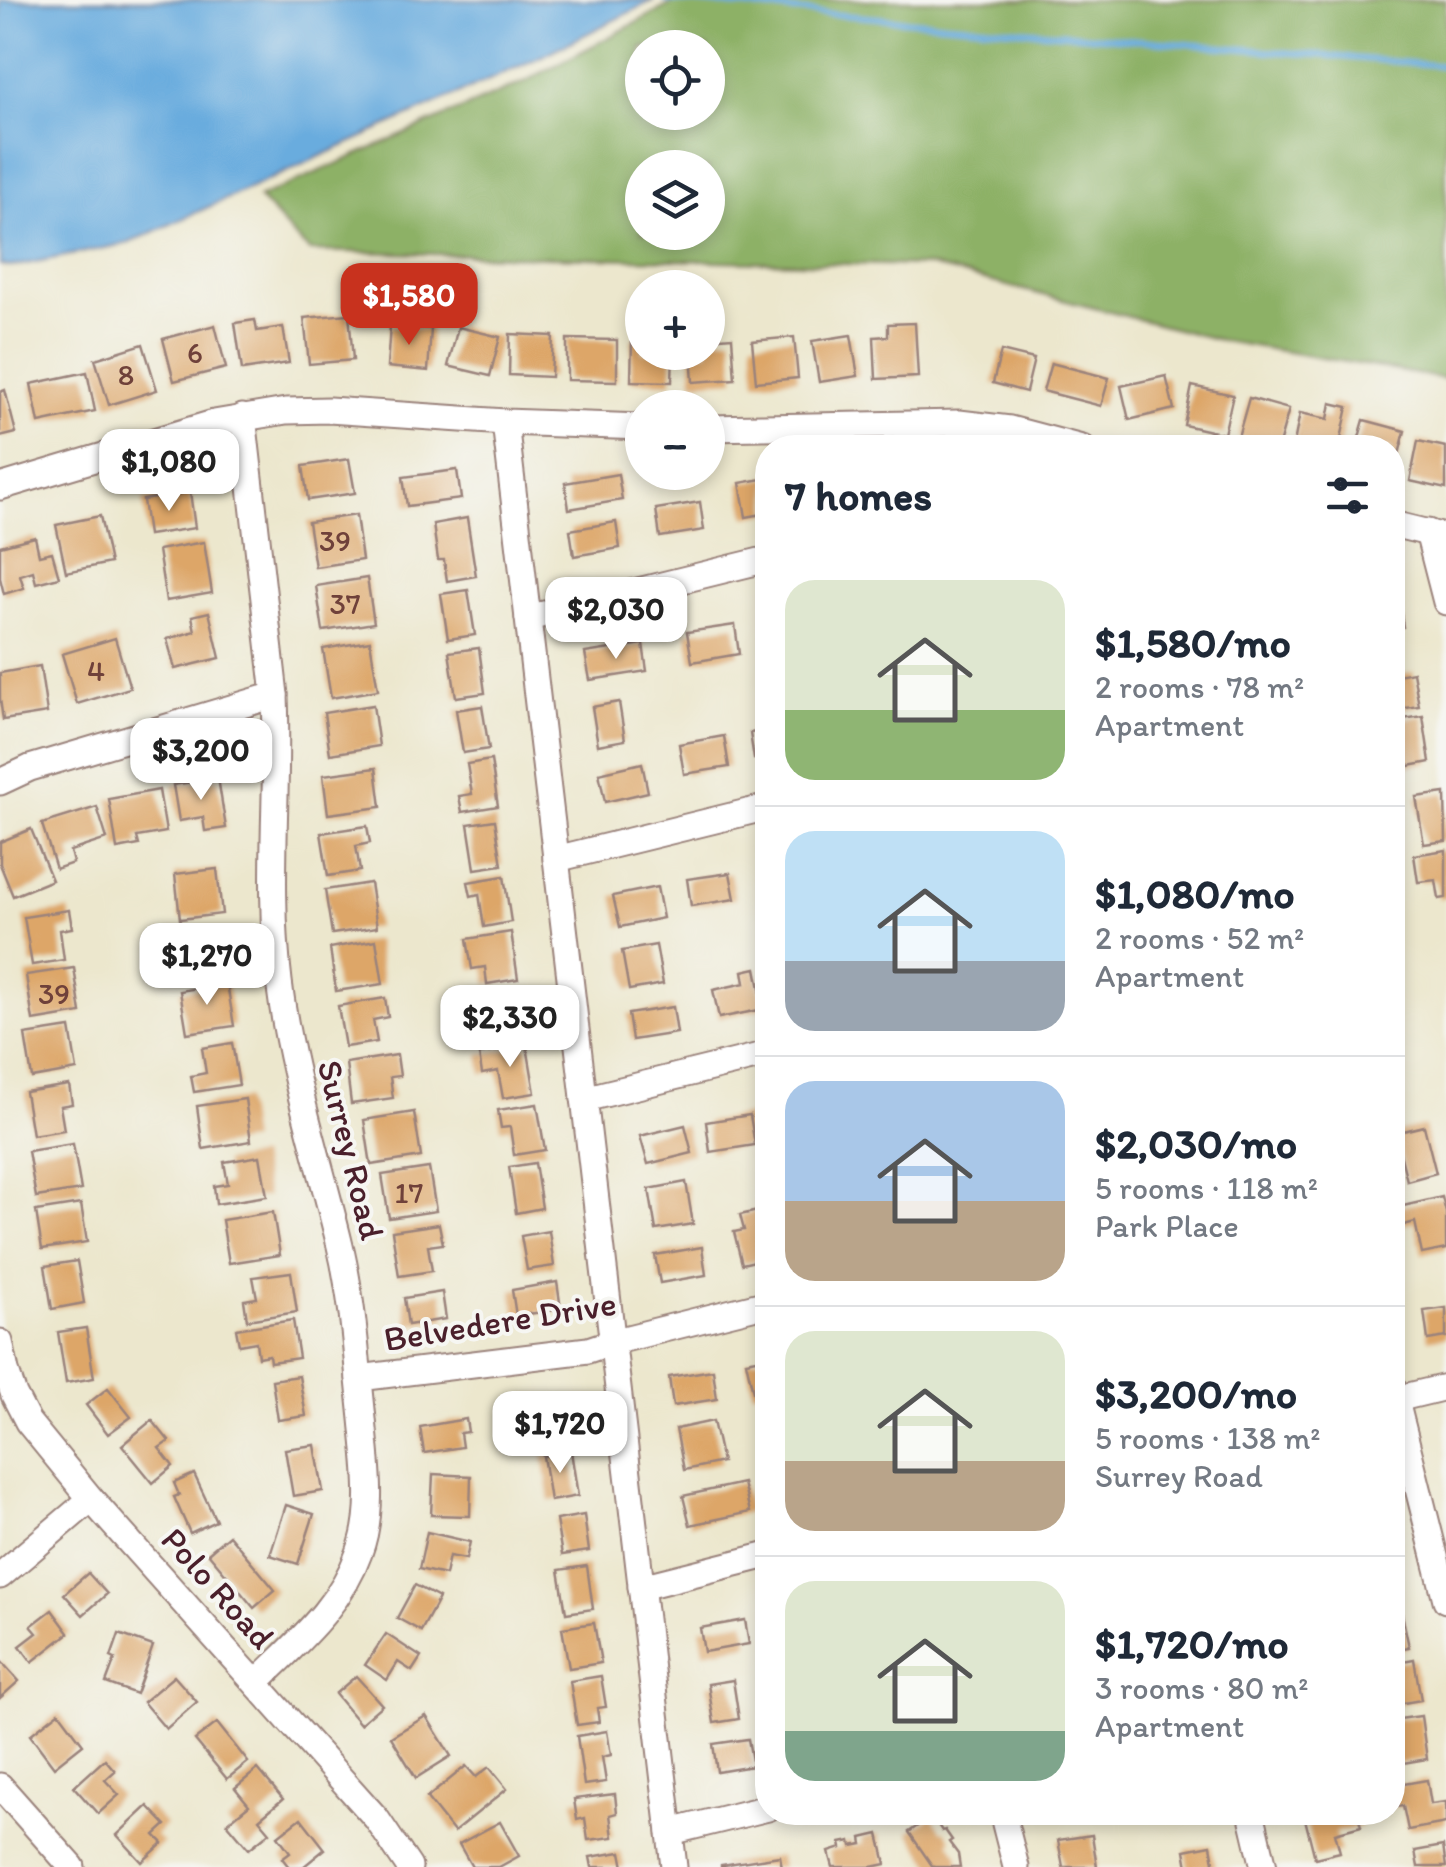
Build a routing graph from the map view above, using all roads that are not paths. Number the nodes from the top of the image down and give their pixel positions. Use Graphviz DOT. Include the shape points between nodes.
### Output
graph roads {
  1 [pos="244,417"];
  2 [pos="504,422"];
  3 [pos="625,426"];
  4 [pos="725,429"];
  5 [pos="884,435"];
  6 [pos="913,435"];
  7 [pos="1026,435"];
  8 [pos="0,488"];
  9 [pos="1405,527"];
  10 [pos="1437,535"];
  11 [pos="755,563"];
  12 [pos="1446,602"];
  13 [pos="528,618"];
  14 [pos="274,694"];
  15 [pos="0,782"];
  16 [pos="755,810"];
  17 [pos="556,858"];
  18 [pos="755,1057"];
  19 [pos="584,1099"];
  20 [pos="755,1306"];
  21 [pos="0,1342"];
  22 [pos="612,1342"];
  23 [pos="359,1378"];
  24 [pos="1446,1387"];
  25 [pos="1405,1393"];
  26 [pos="1405,1438"];
  27 [pos="90,1499"];
  28 [pos="755,1558"];
  29 [pos="0,1576"];
  30 [pos="641,1587"];
  31 [pos="1446,1600"];
  32 [pos="257,1682"];
  33 [pos="0,1786"];
  34 [pos="755,1811"];
  35 [pos="1005,1825"];
  36 [pos="1253,1825"];
  37 [pos="670,1832"];
  38 [pos="72,1867"];
  39 [pos="409,1867"];
  40 [pos="674,1867"];
  41 [pos="1016,1867"];
  42 [pos="1264,1867"];
  1 -- 2 [label="street" via="329,410"];
  1 -- 8 [label="street"];
  1 -- 14 [label="street, Surrey Road"];
  2 -- 3 [label="street"];
  2 -- 13 [label="street"];
  4 -- 5 [label="street"];
  6 -- 7 [label="street" via="959,424"];
  9 -- 10 [label="street"];
  10 -- 12 [label="street"];
  11 -- 13 [label="street"];
  13 -- 17 [label="street"];
  14 -- 15 [label="street"];
  14 -- 23 [label="street, Surrey Road" via="272,892 279,981 341,1250"];
  16 -- 17 [label="street"];
  17 -- 19 [label="street"];
  18 -- 19 [label="street"];
  19 -- 22 [label="street"];
  20 -- 22 [label="street, Belvedere Drive"];
  21 -- 27 [label="street, Polo Road" via="28,1422"];
  22 -- 23 [label="street, Belvedere Drive"];
  22 -- 30 [label="street"];
  23 -- 32 [label="street, Surrey Road" via="369,1498 360,1552 325,1614"];
  24 -- 25 [label="street"];
  26 -- 31 [label="street"];
  27 -- 29 [label="street"];
  27 -- 32 [label="street, Polo Road"];
  28 -- 30 [label="street"];
  30 -- 37 [label="street"];
  32 -- 39 [label="street, Polo Road" via="376,1818"];
  33 -- 38 [label="street"];
  34 -- 37 [label="street"];
  35 -- 41 [label="street"];
  36 -- 42 [label="street"];
  37 -- 40 [label="street"];
}
